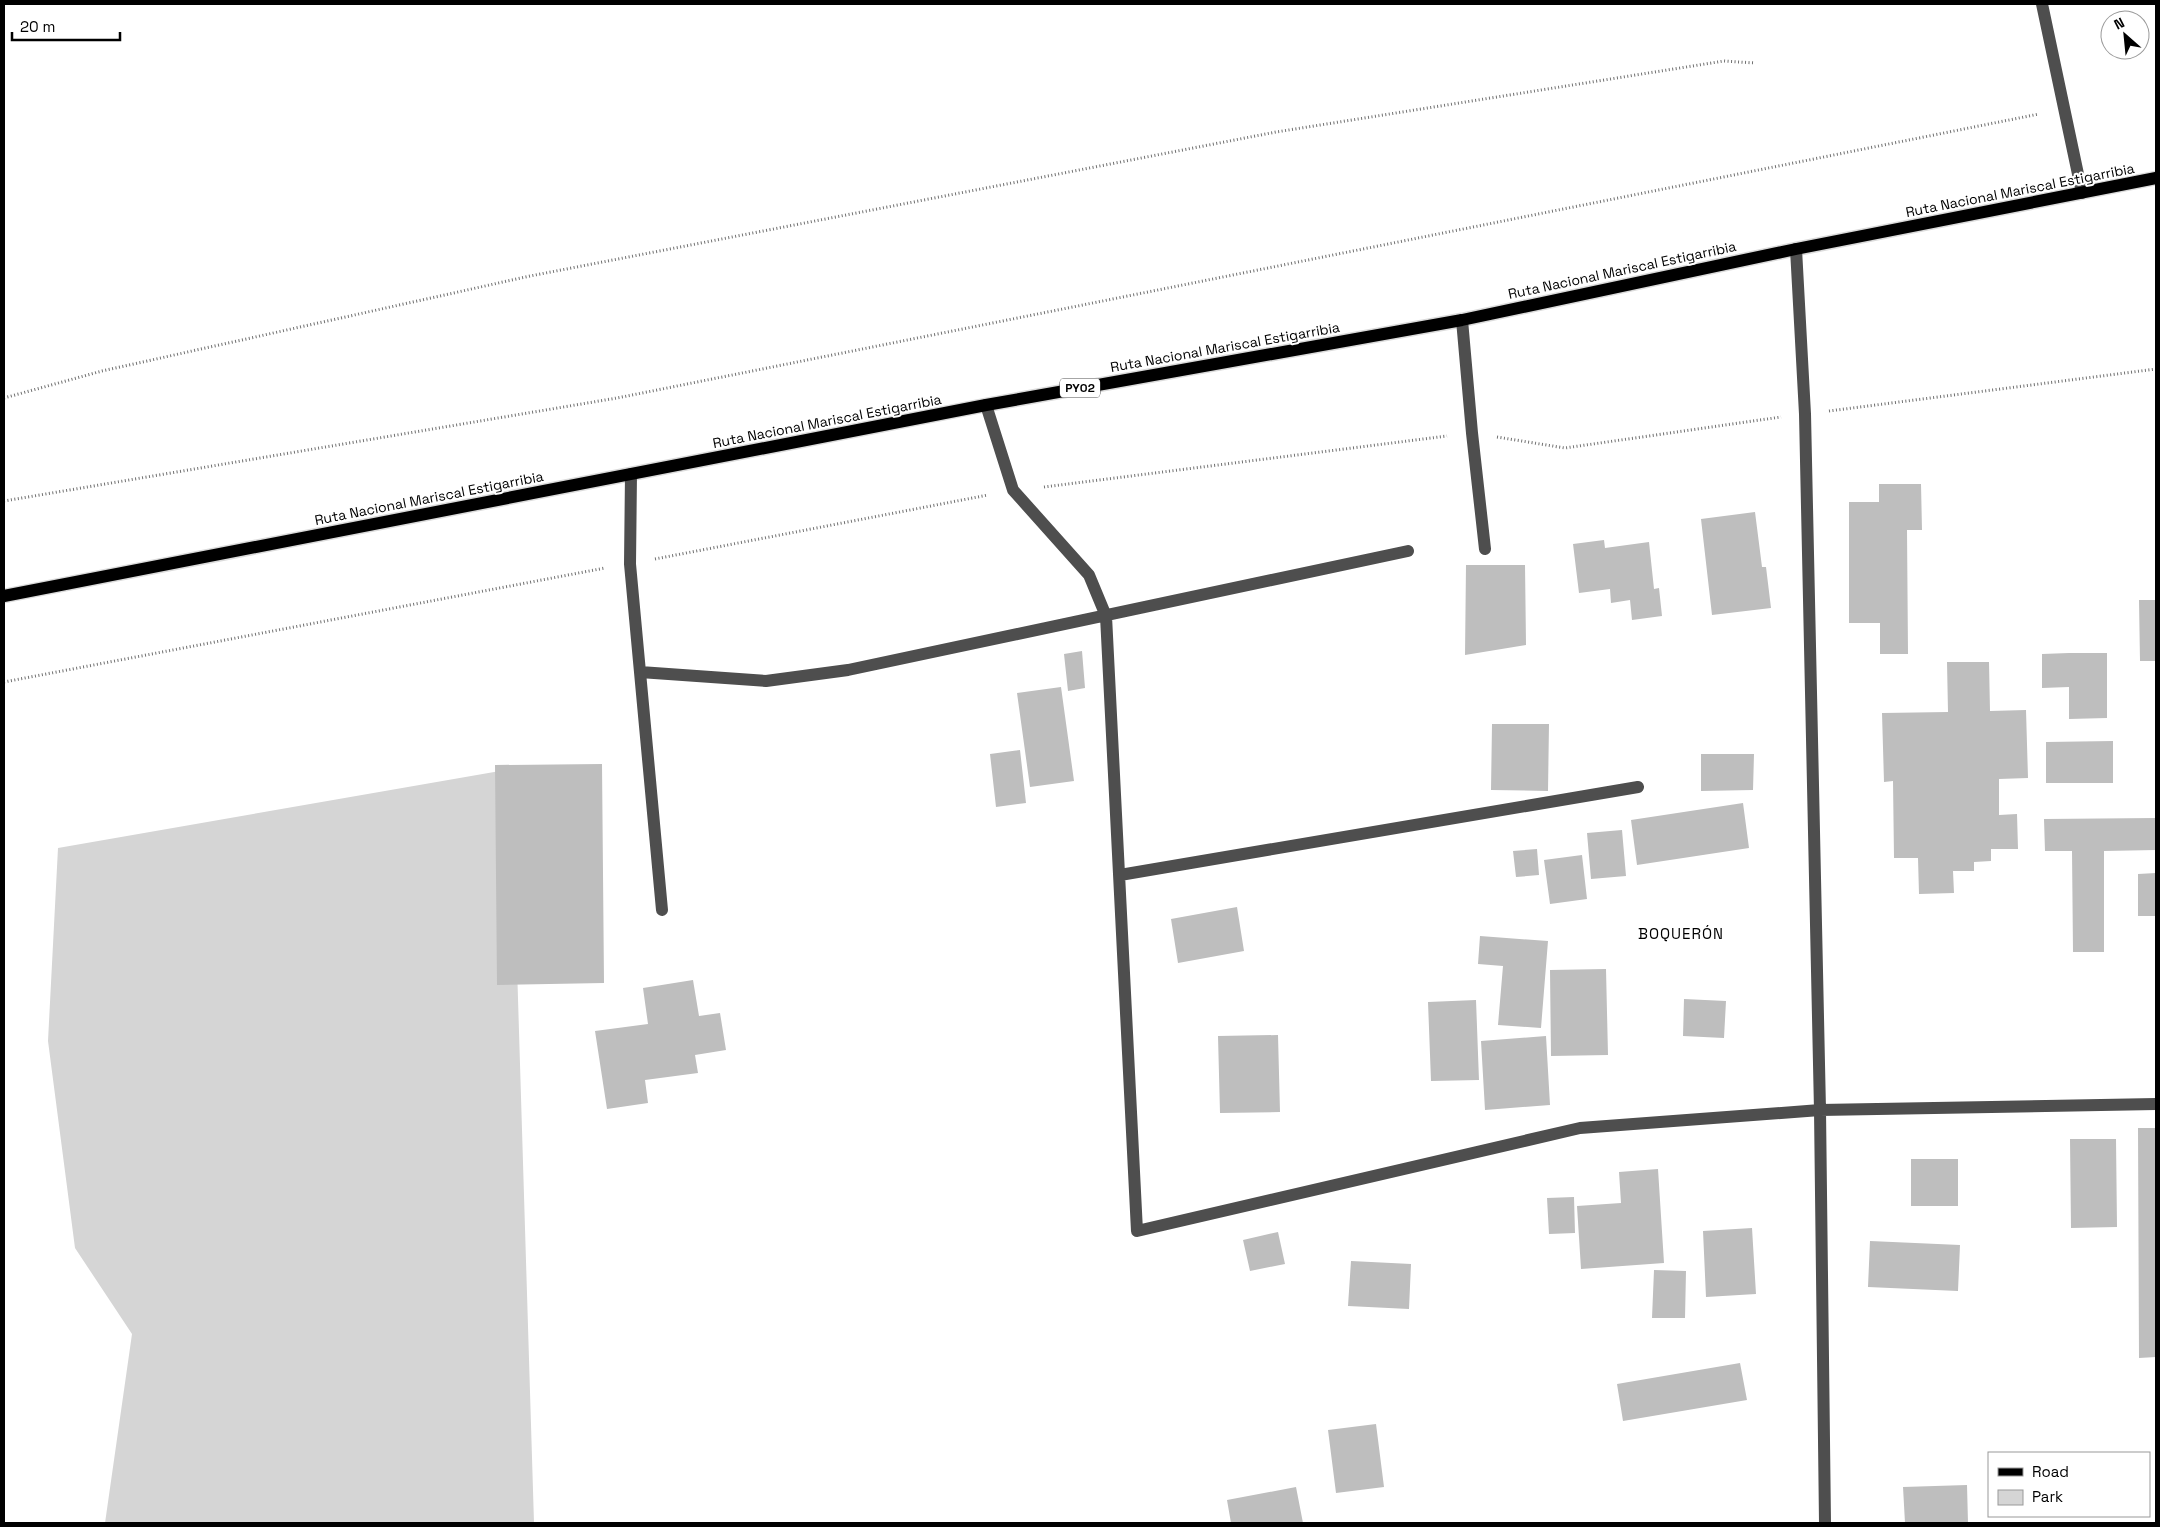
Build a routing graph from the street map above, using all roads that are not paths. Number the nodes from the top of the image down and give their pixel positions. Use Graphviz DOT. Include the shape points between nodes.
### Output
graph roads {
  1 [pos="2042,4"];
  2 [pos="2156,178"];
  3 [pos="2082,193"];
  4 [pos="1796,249"];
  5 [pos="1462,320"];
  6 [pos="986,405"];
  7 [pos="631,474"];
  8 [pos="1485,549"];
  9 [pos="1408,550"];
  10 [pos="4,596"];
  11 [pos="1106,616"];
  12 [pos="640,672"];
  13 [pos="1638,787"];
  14 [pos="1120,875"];
  15 [pos="662,910"];
  16 [pos="2156,1104"];
  17 [pos="1820,1110"];
  18 [pos="1825,1523"];
  1 -- 3 [label="street"];
  2 -- 3 [label="main road, Ruta Nacional Mariscal Estigarribia / PY02"];
  3 -- 4 [label="main road, Ruta Nacional Mariscal Estigarribia / PY02"];
  4 -- 5 [label="main road, Ruta Nacional Mariscal Estigarribia / PY02"];
  4 -- 17 [label="street" via="1805,414"];
  5 -- 6 [label="main road, Ruta Nacional Mariscal Estigarribia / PY02"];
  5 -- 8 [label="street"];
  6 -- 7 [label="main road, Ruta Nacional Mariscal Estigarribia / PY02"];
  6 -- 11 [label="street" via="1013,490 1089,575"];
  7 -- 10 [label="main road, Ruta Nacional Mariscal Estigarribia / PY02"];
  7 -- 12 [label="street" via="630,564"];
  9 -- 11 [label="street"];
  11 -- 12 [label="street" via="848,670 766,681"];
  11 -- 14 [label="street"];
  12 -- 15 [label="street"];
  13 -- 14 [label="street"];
  14 -- 17 [label="street" via="1138,1230 1580,1128"];
  16 -- 17 [label="street"];
  17 -- 18 [label="street"];
}
